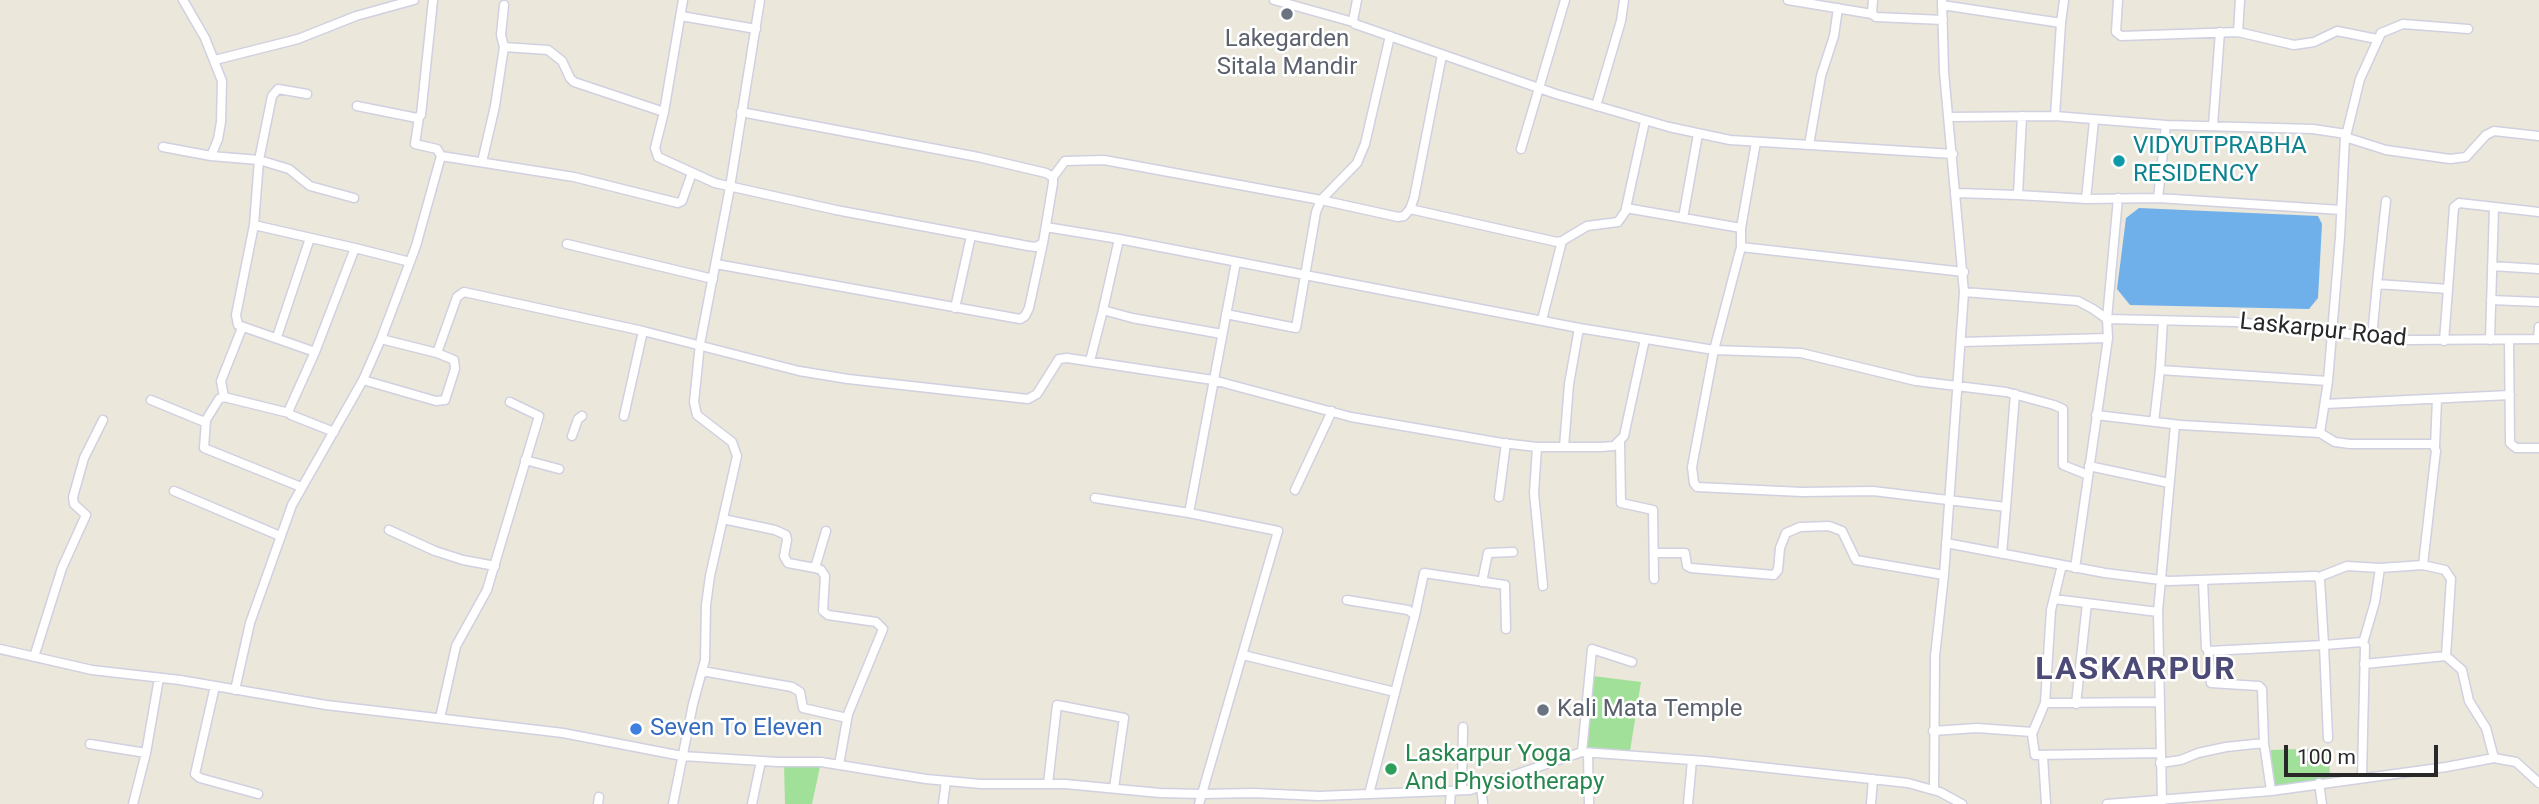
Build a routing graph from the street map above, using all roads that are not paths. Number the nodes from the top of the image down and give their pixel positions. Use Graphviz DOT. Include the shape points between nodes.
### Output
graph roads {
  1 [pos="183,0"];
  2 [pos="414,0"];
  3 [pos="433,0"];
  4 [pos="683,0"];
  5 [pos="760,0"];
  6 [pos="1274,0"];
  7 [pos="1357,0"];
  8 [pos="1565,0"];
  9 [pos="1624,0"];
  10 [pos="1788,0"];
  11 [pos="1873,0"];
  12 [pos="2064,0"];
  13 [pos="2118,0"];
  14 [pos="2240,0"];
  15 [pos="1300,3"];
  16 [pos="1942,3"];
  17 [pos="504,5"];
  18 [pos="1838,8"];
  19 [pos="1872,14"];
  20 [pos="681,16"];
  21 [pos="1943,20"];
  22 [pos="1353,22"];
  23 [pos="2061,23"];
  24 [pos="756,29"];
  25 [pos="2468,29"];
  26 [pos="2220,32"];
  27 [pos="2238,33"];
  28 [pos="1390,36"];
  29 [pos="2377,39"];
  30 [pos="504,47"];
  31 [pos="1442,55"];
  32 [pos="215,60"];
  33 [pos="1539,88"];
  34 [pos="307,94"];
  35 [pos="357,106"];
  36 [pos="1596,106"];
  37 [pos="664,112"];
  38 [pos="741,112"];
  39 [pos="2022,116"];
  40 [pos="2055,116"];
  41 [pos="419,117"];
  42 [pos="1949,117"];
  43 [pos="1645,121"];
  44 [pos="2094,121"];
  45 [pos="2166,125"];
  46 [pos="2213,125"];
  47 [pos="1698,134"];
  48 [pos="2346,135"];
  49 [pos="2539,136"];
  50 [pos="1756,142"];
  51 [pos="1809,145"];
  52 [pos="163,147"];
  53 [pos="1521,149"];
  54 [pos="1953,154"];
  55 [pos="211,156"];
  56 [pos="441,156"];
  57 [pos="259,160"];
  58 [pos="482,162"];
  59 [pos="692,173"];
  60 [pos="1053,177"];
  61 [pos="730,187"];
  62 [pos="1957,193"];
  63 [pos="2018,195"];
  64 [pos="354,198"];
  65 [pos="2118,198"];
  66 [pos="2158,198"];
  67 [pos="2086,199"];
  68 [pos="1321,200"];
  69 [pos="2386,201"];
  70 [pos="2494,207"];
  71 [pos="1410,209"];
  72 [pos="1627,209"];
  73 [pos="2341,210"];
  74 [pos="2539,212"];
  75 [pos="1683,218"];
  76 [pos="254,225"];
  77 [pos="1046,227"];
  78 [pos="1741,228"];
  79 [pos="971,236"];
  80 [pos="310,238"];
  81 [pos="1119,239"];
  82 [pos="1562,241"];
  83 [pos="1043,243"];
  84 [pos="568,244"];
  85 [pos="1741,247"];
  86 [pos="355,248"];
  87 [pos="410,262"];
  88 [pos="1236,262"];
  89 [pos="716,264"];
  90 [pos="2492,266"];
  91 [pos="2539,269"];
  92 [pos="1964,272"];
  93 [pos="1305,276"];
  94 [pos="713,279"];
  95 [pos="2377,284"];
  96 [pos="2448,289"];
  97 [pos="1964,292"];
  98 [pos="2491,300"];
  99 [pos="2539,302"];
  100 [pos="955,308"];
  101 [pos="1103,310"];
  102 [pos="1226,314"];
  103 [pos="2107,319"];
  104 [pos="1542,320"];
  105 [pos="2164,321"];
  106 [pos="2539,327"];
  107 [pos="242,328"];
  108 [pos="1579,328"];
  109 [pos="643,331"];
  110 [pos="1222,334"];
  111 [pos="2331,334"];
  112 [pos="277,337"];
  113 [pos="2372,337"];
  114 [pos="2108,338"];
  115 [pos="381,339"];
  116 [pos="1645,339"];
  117 [pos="2490,340"];
  118 [pos="2509,340"];
  119 [pos="2538,340"];
  120 [pos="2444,341"];
  121 [pos="1961,342"];
  122 [pos="700,344"];
  123 [pos="1714,350"];
  124 [pos="315,352"];
  125 [pos="437,352"];
  126 [pos="1090,361"];
  127 [pos="2160,369"];
  128 [pos="363,380"];
  129 [pos="1213,380"];
  130 [pos="2328,382"];
  131 [pos="1958,385"];
  132 [pos="2015,394"];
  133 [pos="2510,395"];
  134 [pos="224,397"];
  135 [pos="2437,398"];
  136 [pos="151,400"];
  137 [pos="510,402"];
  138 [pos="2325,404"];
  139 [pos="1332,411"];
  140 [pos="289,413"];
  141 [pos="582,415"];
  142 [pos="2096,415"];
  143 [pos="624,416"];
  144 [pos="103,420"];
  145 [pos="206,420"];
  146 [pos="2154,422"];
  147 [pos="2175,425"];
  148 [pos="334,432"];
  149 [pos="2320,433"];
  150 [pos="572,436"];
  151 [pos="1506,443"];
  152 [pos="1620,443"];
  153 [pos="1537,447"];
  154 [pos="1564,447"];
  155 [pos="2435,447"];
  156 [pos="2539,448"];
  157 [pos="525,460"];
  158 [pos="559,469"];
  159 [pos="2089,471"];
  160 [pos="2169,483"];
  161 [pos="300,486"];
  162 [pos="174,491"];
  163 [pos="1296,491"];
  164 [pos="1499,497"];
  165 [pos="1094,498"];
  166 [pos="1949,499"];
  167 [pos="2006,507"];
  168 [pos="1189,513"];
  169 [pos="723,519"];
  170 [pos="388,530"];
  171 [pos="826,531"];
  172 [pos="280,536"];
  173 [pos="1946,543"];
  174 [pos="1513,552"];
  175 [pos="1654,553"];
  176 [pos="2002,554"];
  177 [pos="2062,565"];
  178 [pos="2423,565"];
  179 [pos="495,566"];
  180 [pos="815,568"];
  181 [pos="2075,568"];
  182 [pos="2380,568"];
  183 [pos="1944,575"];
  184 [pos="2319,578"];
  185 [pos="1654,579"];
  186 [pos="2161,580"];
  187 [pos="2203,580"];
  188 [pos="1482,582"];
  189 [pos="1543,586"];
  190 [pos="2054,599"];
  191 [pos="1348,600"];
  192 [pos="2087,603"];
  193 [pos="2158,612"];
  194 [pos="1415,615"];
  195 [pos="1506,629"];
  196 [pos="2363,643"];
  197 [pos="2324,645"];
  198 [pos="0,649"];
  199 [pos="2208,650"];
  200 [pos="1243,655"];
  201 [pos="2446,656"];
  202 [pos="34,657"];
  203 [pos="1632,662"];
  204 [pos="2364,664"];
  205 [pos="702,671"];
  206 [pos="159,678"];
  207 [pos="215,686"];
  208 [pos="235,690"];
  209 [pos="1395,692"];
  210 [pos="2045,702"];
  211 [pos="2160,702"];
  212 [pos="2076,704"];
  213 [pos="440,718"];
  214 [pos="848,718"];
  215 [pos="1463,727"];
  216 [pos="1933,730"];
  217 [pos="2032,732"];
  218 [pos="2328,738"];
  219 [pos="2263,743"];
  220 [pos="90,744"];
  221 [pos="1585,752"];
  222 [pos="146,753"];
  223 [pos="682,756"];
  224 [pos="2043,757"];
  225 [pos="2160,758"];
  226 [pos="2494,758"];
  227 [pos="1692,760"];
  228 [pos="761,761"];
  229 [pos="839,765"];
  230 [pos="2362,777"];
  231 [pos="1872,779"];
  232 [pos="946,781"];
  233 [pos="1048,783"];
  234 [pos="2319,783"];
  235 [pos="2539,783"];
  236 [pos="1481,787"];
  237 [pos="1114,788"];
  238 [pos="1934,789"];
  239 [pos="1462,790"];
  240 [pos="2271,790"];
  241 [pos="1451,791"];
  242 [pos="258,794"];
  243 [pos="1202,794"];
  244 [pos="1369,794"];
  245 [pos="1319,800"];
  246 [pos="2162,801"];
  247 [pos="133,804"];
  248 [pos="673,804"];
  249 [pos="752,804"];
  250 [pos="943,804"];
  251 [pos="1199,804"];
  252 [pos="1450,804"];
  253 [pos="1483,804"];
  254 [pos="1589,804"];
  255 [pos="1688,804"];
  256 [pos="1871,804"];
  257 [pos="1962,804"];
  258 [pos="2046,804"];
  259 [pos="2107,804"];
  260 [pos="2322,804"];
  1 -- 32 [label="street"];
  2 -- 32 [label="street"];
  3 -- 41 [label="street"];
  4 -- 20 [label="street"];
  5 -- 24 [label="street"];
  6 -- 15 [label="street"];
  7 -- 22 [label="street"];
  8 -- 33 [label="street"];
  9 -- 36 [label="street"];
  10 -- 18 [label="street"];
  11 -- 19 [label="street"];
  12 -- 23 [label="street"];
  13 -- 26 [label="street" via="2119,36"];
  14 -- 27 [label="street"];
  15 -- 22 [label="street"];
  16 -- 21 [label="street"];
  16 -- 23 [label="street"];
  17 -- 30 [label="street"];
  18 -- 19 [label="street"];
  18 -- 51 [label="street"];
  19 -- 21 [label="street"];
  20 -- 24 [label="street"];
  20 -- 37 [label="street"];
  21 -- 42 [label="street"];
  22 -- 28 [label="street"];
  23 -- 40 [label="street"];
  24 -- 38 [label="street"];
  25 -- 29 [label="street" via="2403,24 2386,29"];
  26 -- 27 [label="street"];
  26 -- 46 [label="street"];
  27 -- 29 [label="street" via="2294,45 2314,42 2337,30"];
  28 -- 31 [label="street"];
  28 -- 68 [label="street" via="1366,144 1357,163"];
  29 -- 48 [label="street" via="2360,79"];
  30 -- 37 [label="street" via="548,50 562,61 574,82"];
  30 -- 58 [label="street"];
  31 -- 33 [label="street"];
  31 -- 71 [label="street"];
  32 -- 55 [label="street" via="223,101"];
  33 -- 36 [label="street"];
  33 -- 53 [label="street"];
  34 -- 57 [label="street" via="274,92"];
  35 -- 41 [label="street"];
  36 -- 43 [label="street"];
  37 -- 59 [label="street" via="655,152"];
  38 -- 60 [label="street" via="978,157"];
  38 -- 61 [label="street"];
  39 -- 40 [label="street"];
  39 -- 42 [label="street"];
  39 -- 63 [label="street"];
  40 -- 44 [label="street"];
  41 -- 56 [label="street" via="415,144 437,149"];
  42 -- 54 [label="street"];
  43 -- 47 [label="street"];
  43 -- 72 [label="street"];
  44 -- 45 [label="street"];
  44 -- 67 [label="street"];
  45 -- 46 [label="street"];
  45 -- 66 [label="street"];
  46 -- 48 [label="street" via="2313,129"];
  47 -- 50 [label="street"];
  47 -- 75 [label="street"];
  48 -- 49 [label="street" via="2386,150 2450,159 2466,157 2490,132"];
  48 -- 73 [label="street"];
  50 -- 51 [label="street"];
  50 -- 78 [label="street"];
  51 -- 54 [label="street"];
  52 -- 55 [label="street"];
  54 -- 62 [label="street"];
  55 -- 57 [label="street"];
  56 -- 58 [label="street"];
  56 -- 87 [label="street"];
  57 -- 64 [label="street" via="289,169 310,186"];
  57 -- 76 [label="street"];
  58 -- 59 [label="street" via="574,177 678,203"];
  59 -- 61 [label="street"];
  60 -- 68 [label="street" via="1065,161 1104,160"];
  60 -- 77 [label="street"];
  61 -- 79 [label="street"];
  61 -- 89 [label="street"];
  62 -- 63 [label="street"];
  62 -- 92 [label="street"];
  63 -- 67 [label="street"];
  65 -- 66 [label="street"];
  65 -- 67 [label="street"];
  65 -- 103 [label="street"];
  66 -- 73 [label="street"];
  68 -- 71 [label="street" via="1398,217"];
  68 -- 93 [label="street"];
  69 -- 95 [label="street"];
  70 -- 74 [label="street"];
  70 -- 90 [label="street"];
  70 -- 96 [label="street" via="2462,203 2454,207"];
  71 -- 82 [label="street"];
  72 -- 75 [label="street"];
  72 -- 82 [label="street" via="1618,222 1587,226"];
  73 -- 111 [label="street"];
  75 -- 78 [label="street"];
  76 -- 80 [label="street"];
  76 -- 107 [label="street" via="236,315"];
  77 -- 81 [label="street"];
  77 -- 83 [label="street"];
  78 -- 85 [label="street"];
  79 -- 83 [label="street" via="1036,247"];
  79 -- 100 [label="street"];
  80 -- 86 [label="street"];
  80 -- 112 [label="street"];
  81 -- 88 [label="street"];
  81 -- 101 [label="street"];
  82 -- 104 [label="street"];
  83 -- 100 [label="street" via="1026,316 1015,319"];
  84 -- 94 [label="street"];
  85 -- 92 [label="street"];
  85 -- 123 [label="street"];
  86 -- 87 [label="street"];
  86 -- 124 [label="street"];
  87 -- 115 [label="street"];
  88 -- 93 [label="street"];
  88 -- 102 [label="street"];
  89 -- 94 [label="street"];
  89 -- 100 [label="street"];
  90 -- 91 [label="street"];
  90 -- 98 [label="street"];
  92 -- 97 [label="street"];
  93 -- 102 [label="street" via="1296,328"];
  93 -- 104 [label="street"];
  94 -- 122 [label="street"];
  95 -- 96 [label="street"];
  95 -- 113 [label="street"];
  96 -- 120 [label="street"];
  97 -- 103 [label="street" via="2064,299 2087,304"];
  97 -- 121 [label="street"];
  98 -- 99 [label="street"];
  98 -- 117 [label="street"];
  101 -- 110 [label="street"];
  101 -- 126 [label="street"];
  102 -- 110 [label="street"];
  103 -- 105 [label="street, Laskarpur Road"];
  103 -- 114 [label="street"];
  104 -- 108 [label="street"];
  105 -- 111 [label="street, Laskarpur Road" via="2245,323"];
  105 -- 127 [label="street"];
  106 -- 119 [label="street"];
  107 -- 112 [label="street"];
  107 -- 134 [label="street" via="221,381"];
  108 -- 116 [label="street"];
  108 -- 154 [label="street"];
  109 -- 122 [label="street"];
  109 -- 125 [label="street" via="464,292 457,297"];
  109 -- 143 [label="street"];
  110 -- 129 [label="street"];
  111 -- 113 [label="street, Laskarpur Road"];
  111 -- 130 [label="street"];
  112 -- 124 [label="street"];
  113 -- 120 [label="street, Laskarpur Road"];
  114 -- 121 [label="street"];
  114 -- 142 [label="street"];
  115 -- 125 [label="street"];
  115 -- 128 [label="street"];
  116 -- 123 [label="street"];
  116 -- 152 [label="street" via="1628,425"];
  117 -- 118 [label="street, Laskarpur Road"];
  117 -- 120 [label="street, Laskarpur Road"];
  118 -- 119 [label="street, Laskarpur Road"];
  118 -- 133 [label="street"];
  121 -- 131 [label="street"];
  122 -- 126 [label="street" via="799,372 1021,399 1034,397 1059,359"];
  122 -- 169 [label="street" via="694,412 732,442 737,452"];
  123 -- 131 [label="street" via="1791,352 1909,380"];
  123 -- 166 [label="street" via="1692,467 1697,487 1873,491"];
  124 -- 140 [label="street"];
  125 -- 128 [label="street" via="455,364 442,402"];
  126 -- 129 [label="street"];
  127 -- 130 [label="street"];
  127 -- 146 [label="street"];
  128 -- 148 [label="street"];
  129 -- 139 [label="street"];
  129 -- 168 [label="street"];
  130 -- 138 [label="street"];
  131 -- 132 [label="street"];
  131 -- 166 [label="street"];
  132 -- 159 [label="street" via="2063,410 2062,462 2066,468"];
  132 -- 167 [label="street"];
  133 -- 135 [label="street"];
  133 -- 156 [label="street" via="2511,445"];
  134 -- 140 [label="street"];
  134 -- 145 [label="street"];
  135 -- 138 [label="street"];
  135 -- 155 [label="street"];
  136 -- 145 [label="street"];
  137 -- 157 [label="street" via="539,416"];
  138 -- 149 [label="street"];
  139 -- 151 [label="street"];
  139 -- 163 [label="street"];
  140 -- 148 [label="street"];
  141 -- 150 [label="street"];
  142 -- 146 [label="street"];
  142 -- 159 [label="street"];
  144 -- 202 [label="street" via="84,458 73,497 86,515 62,568"];
  145 -- 161 [label="street" via="204,448"];
  146 -- 147 [label="street"];
  147 -- 149 [label="street"];
  147 -- 160 [label="street"];
  148 -- 161 [label="street"];
  149 -- 155 [label="street" via="2341,443 2429,443"];
  151 -- 153 [label="street"];
  151 -- 164 [label="street"];
  152 -- 154 [label="street"];
  152 -- 175 [label="street" via="1621,503 1653,510"];
  153 -- 154 [label="street"];
  153 -- 189 [label="street" via="1534,493"];
  155 -- 178 [label="street"];
  157 -- 158 [label="street"];
  157 -- 179 [label="street"];
  159 -- 160 [label="street"];
  159 -- 181 [label="street"];
  160 -- 186 [label="street"];
  161 -- 172 [label="street"];
  162 -- 172 [label="street"];
  165 -- 168 [label="street"];
  166 -- 167 [label="street"];
  166 -- 173 [label="street"];
  167 -- 176 [label="street"];
  168 -- 200 [label="street" via="1278,530"];
  169 -- 180 [label="street" via="786,535 783,556 788,563"];
  169 -- 205 [label="street" via="707,596"];
  170 -- 179 [label="street" via="444,554"];
  171 -- 180 [label="street"];
  172 -- 208 [label="street" via="250,623"];
  173 -- 176 [label="street"];
  173 -- 183 [label="street"];
  174 -- 188 [label="street" via="1488,553"];
  175 -- 183 [label="street" via="1685,553 1691,568 1774,575 1786,533 1800,527 1829,526 1842,531 1856,560"];
  175 -- 185 [label="street"];
  176 -- 177 [label="street"];
  177 -- 181 [label="street"];
  177 -- 190 [label="street"];
  178 -- 182 [label="street"];
  178 -- 201 [label="street" via="2441,568 2451,579"];
  179 -- 213 [label="street" via="482,601 456,646"];
  180 -- 214 [label="street" via="825,576 823,611 876,622 883,629"];
  181 -- 186 [label="street"];
  182 -- 184 [label="street" via="2347,566"];
  182 -- 196 [label="street"];
  183 -- 216 [label="street"];
  184 -- 187 [label="street"];
  184 -- 197 [label="street"];
  186 -- 187 [label="street"];
  186 -- 193 [label="street"];
  187 -- 199 [label="street"];
  188 -- 194 [label="street" via="1424,573"];
  188 -- 195 [label="street" via="1505,585"];
  190 -- 192 [label="street"];
  190 -- 210 [label="street"];
  191 -- 194 [label="street"];
  192 -- 193 [label="street"];
  192 -- 212 [label="street"];
  193 -- 211 [label="street"];
  194 -- 209 [label="street"];
  196 -- 197 [label="street"];
  196 -- 204 [label="street"];
  197 -- 199 [label="street"];
  197 -- 218 [label="street"];
  198 -- 202 [label="street"];
  199 -- 219 [label="street" via="2211,683 2262,688"];
  200 -- 209 [label="street"];
  200 -- 243 [label="street"];
  201 -- 204 [label="street"];
  201 -- 226 [label="street" via="2462,670 2469,701 2488,734"];
  202 -- 206 [label="street"];
  203 -- 221 [label="street" via="1592,649"];
  204 -- 230 [label="street"];
  205 -- 214 [label="street" via="792,687 800,692 803,708"];
  205 -- 223 [label="street"];
  206 -- 207 [label="street"];
  206 -- 222 [label="street"];
  207 -- 208 [label="street"];
  207 -- 242 [label="street" via="195,774"];
  208 -- 213 [label="street"];
  209 -- 244 [label="street"];
  210 -- 212 [label="street"];
  210 -- 217 [label="street"];
  211 -- 212 [label="street"];
  211 -- 225 [label="street"];
  213 -- 223 [label="street" via="563,733"];
  214 -- 229 [label="street"];
  215 -- 239 [label="street"];
  216 -- 217 [label="street"];
  216 -- 238 [label="street"];
  217 -- 224 [label="street" via="2035,755"];
  219 -- 225 [label="street" via="2226,747 2180,760"];
  219 -- 240 [label="street"];
  220 -- 222 [label="street"];
  221 -- 227 [label="street"];
  221 -- 236 [label="street"];
  221 -- 254 [label="street"];
  222 -- 247 [label="street"];
  223 -- 228 [label="street"];
  223 -- 248 [label="street"];
  224 -- 225 [label="street"];
  224 -- 258 [label="street"];
  225 -- 246 [label="street"];
  226 -- 230 [label="street"];
  226 -- 235 [label="street" via="2516,762"];
  227 -- 231 [label="street"];
  227 -- 255 [label="street"];
  228 -- 229 [label="street"];
  228 -- 249 [label="street"];
  229 -- 232 [label="street"];
  230 -- 234 [label="street"];
  231 -- 238 [label="street"];
  231 -- 256 [label="street"];
  232 -- 233 [label="street"];
  232 -- 250 [label="street"];
  233 -- 237 [label="street"];
  233 -- 237 [label="street" via="1058,705 1124,718"];
  234 -- 240 [label="street"];
  234 -- 260 [label="street"];
  236 -- 239 [label="street"];
  236 -- 253 [label="street"];
  237 -- 243 [label="street"];
  238 -- 257 [label="street"];
  239 -- 241 [label="street"];
  240 -- 246 [label="street"];
  241 -- 244 [label="street"];
  241 -- 252 [label="street"];
  243 -- 245 [label="street" via="1254,793"];
  243 -- 251 [label="street"];
  244 -- 245 [label="street"];
  246 -- 259 [label="street"];
}
